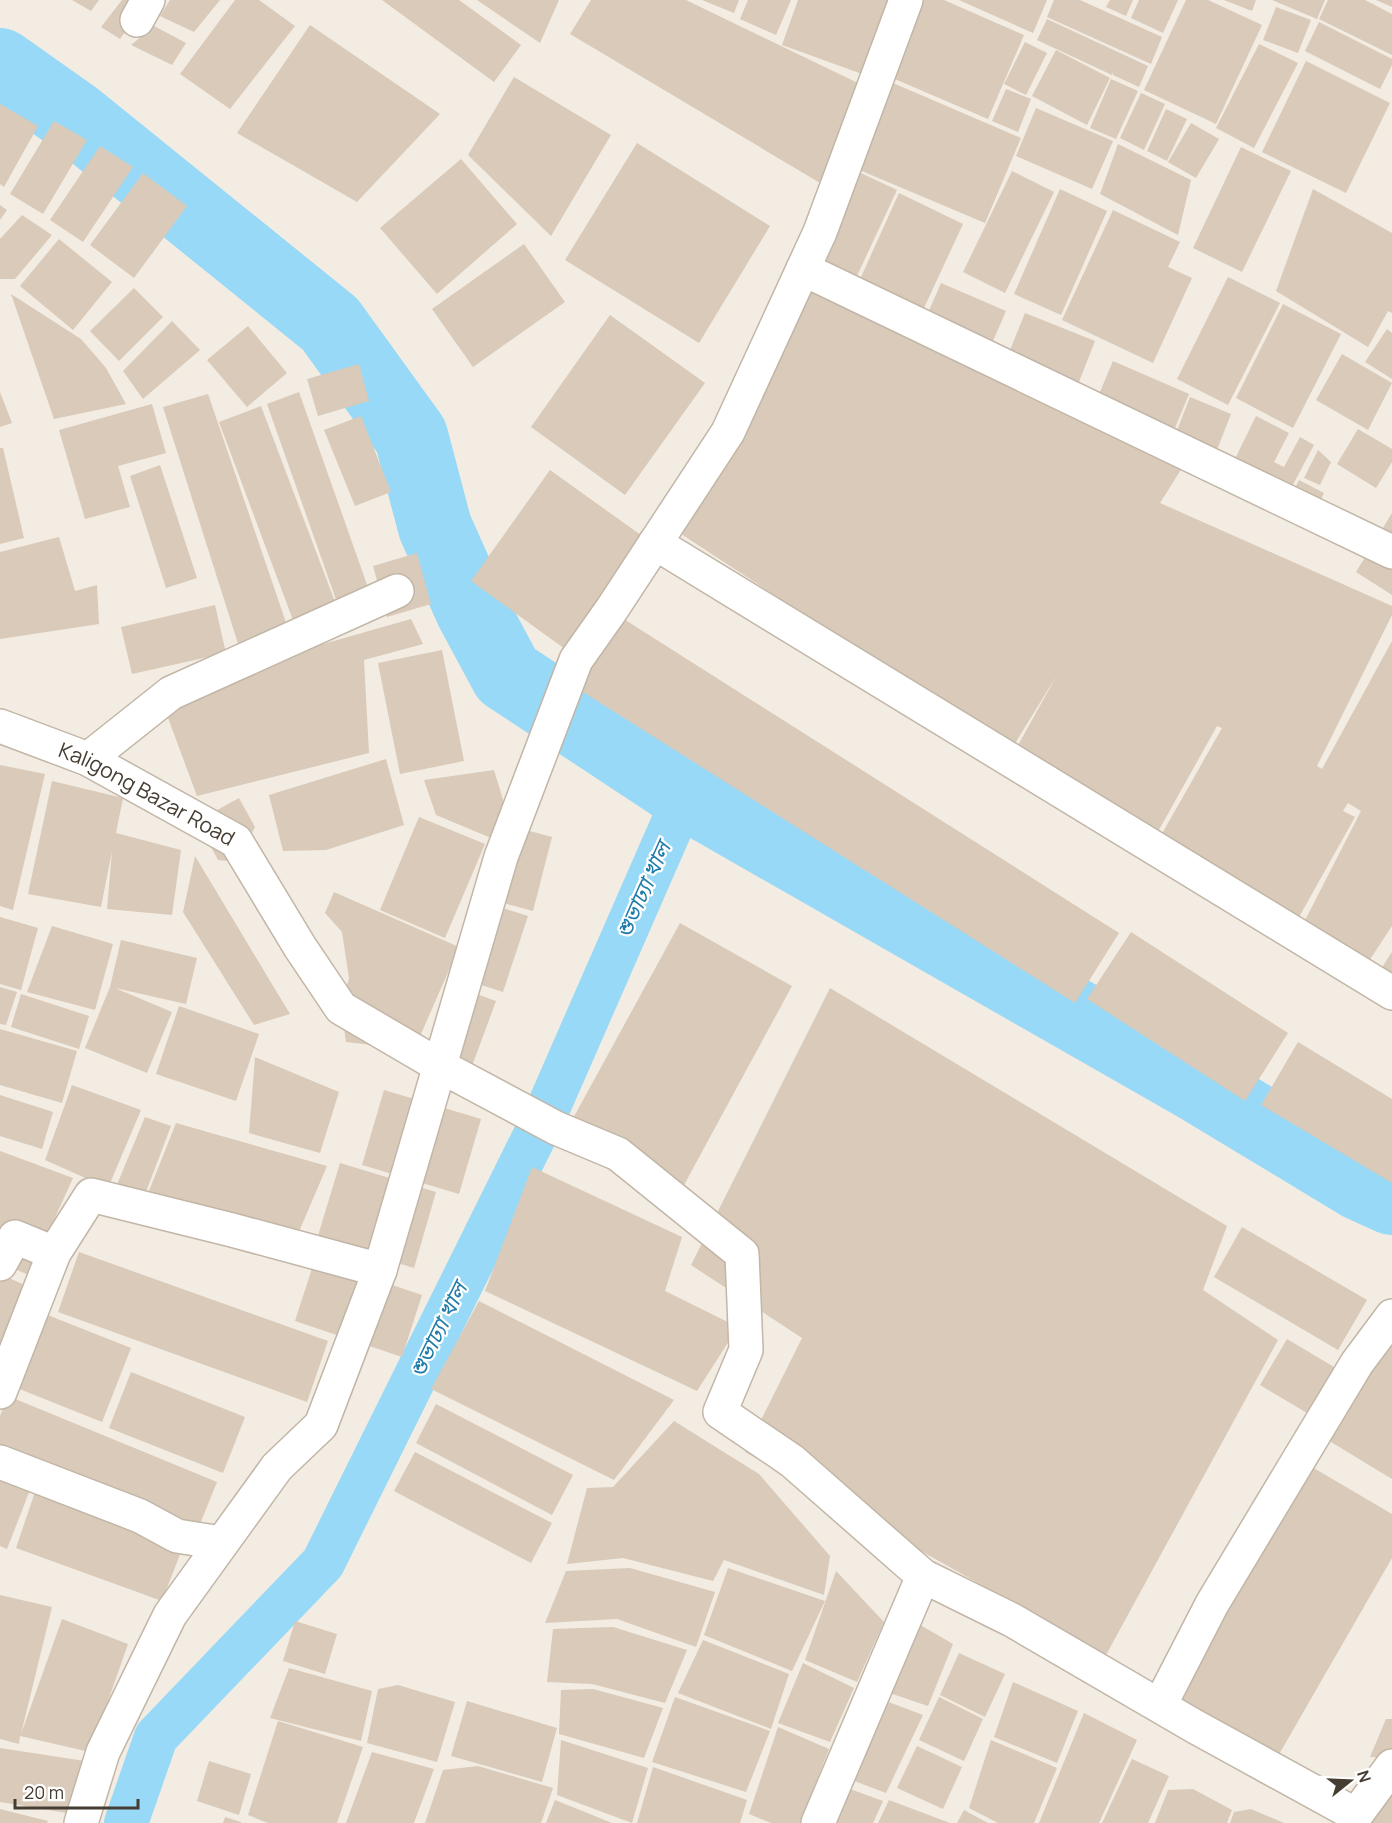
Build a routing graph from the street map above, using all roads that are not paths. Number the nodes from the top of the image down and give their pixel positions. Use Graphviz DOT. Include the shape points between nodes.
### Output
graph roads {
  1 [pos="906,0"];
  2 [pos="803,269"];
  3 [pos="655,543"];
  4 [pos="1392,552"];
  5 [pos="397,591"];
  6 [pos="0,726"];
  7 [pos="88,759"];
  8 [pos="1392,993"];
  9 [pos="440,1066"];
  10 [pos="54,1253"];
  11 [pos="0,1264"];
  12 [pos="380,1270"];
  13 [pos="1392,1316"];
  14 [pos="0,1392"];
  15 [pos="0,1462"];
  16 [pos="221,1543"];
  17 [pos="923,1576"];
  18 [pos="1160,1705"];
  19 [pos="1392,1767"];
  20 [pos="81,1823"];
  21 [pos="818,1823"];
  1 -- 2 [label="street"];
  2 -- 3 [label="street" via="728,432"];
  2 -- 4 [label="street"];
  3 -- 8 [label="street"];
  3 -- 9 [label="street" via="576,660 501,857"];
  5 -- 7 [label="street" via="171,693"];
  6 -- 7 [label="street, Kaligong Bazar Road"];
  7 -- 9 [label="street, Kaligong Bazar Road" via="236,841 341,1008"];
  9 -- 12 [label="street"];
  9 -- 17 [label="street, Kaligong Bazar Road" via="556,1128 618,1154 741,1254 746,1350 720,1412 792,1461"];
  10 -- 11 [label="street" via="15,1237"];
  10 -- 12 [label="street" via="91,1195"];
  10 -- 14 [label="street"];
  12 -- 16 [label="street" via="321,1425 277,1467"];
  13 -- 18 [label="street" via="1358,1363 1212,1604"];
  15 -- 16 [label="street" via="141,1516 177,1536"];
  16 -- 20 [label="street" via="170,1615 104,1752"];
  17 -- 18 [label="street" via="1012,1620"];
  17 -- 21 [label="street"];
  18 -- 19 [label="street" via="1356,1815"];
}
